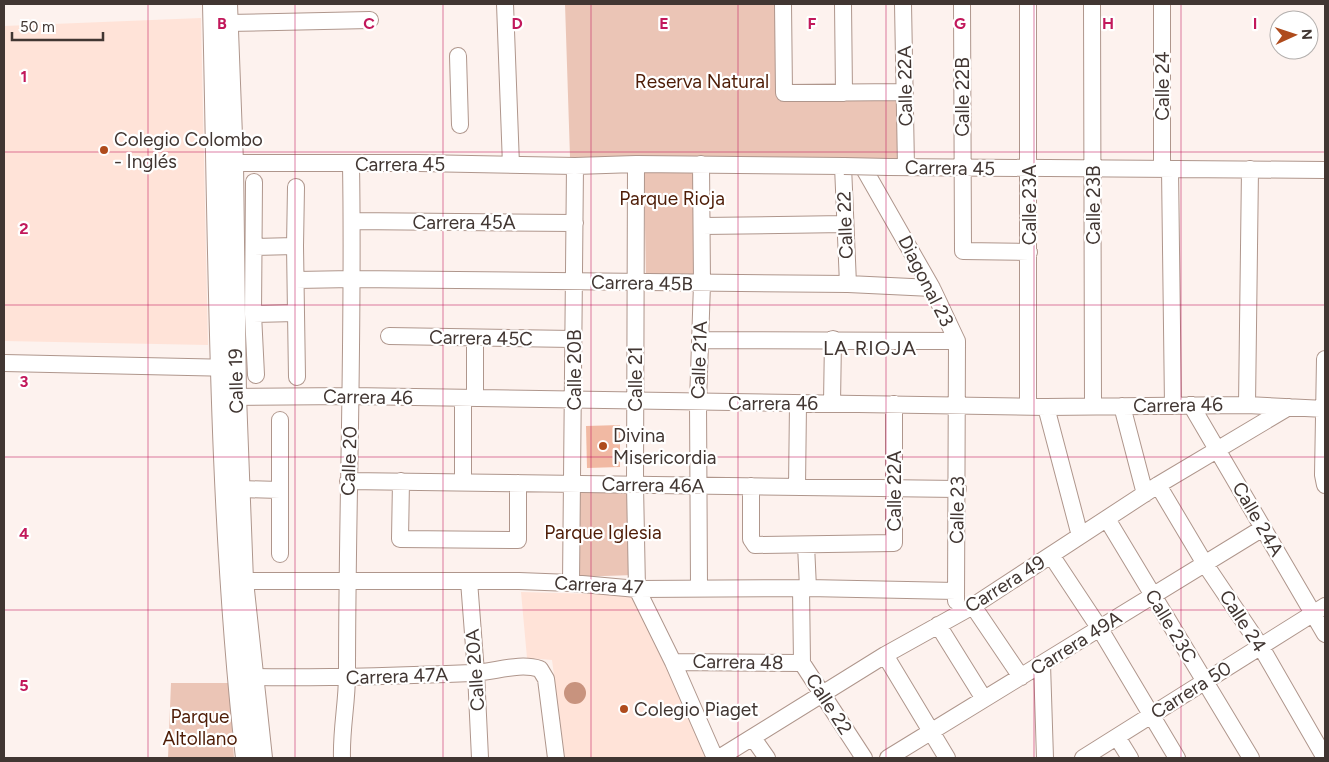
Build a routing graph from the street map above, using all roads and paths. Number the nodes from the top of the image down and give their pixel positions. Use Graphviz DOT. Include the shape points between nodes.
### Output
graph roads {
  1 [pos="213,4"];
  2 [pos="505,4"];
  3 [pos="783,4"];
  4 [pos="844,4"];
  5 [pos="903,4"];
  6 [pos="962,4"];
  7 [pos="1028,4"];
  8 [pos="1092,4"];
  9 [pos="1162,4"];
  10 [pos="227,14"];
  11 [pos="370,20"];
  12 [pos="458,56"];
  13 [pos="905,92"];
  14 [pos="844,93"];
  15 [pos="460,125"];
  16 [pos="233,163"];
  17 [pos="351,164"];
  18 [pos="636,164"];
  19 [pos="700,164"];
  20 [pos="511,165"];
  21 [pos="571,166"];
  22 [pos="844,166"];
  23 [pos="863,167"];
  24 [pos="906,167"];
  25 [pos="963,168"];
  26 [pos="1030,168"];
  27 [pos="1093,168"];
  28 [pos="1166,169"];
  29 [pos="1250,169"];
  30 [pos="1325,170"];
  31 [pos="254,182"];
  32 [pos="296,187"];
  33 [pos="352,221"];
  34 [pos="576,223"];
  35 [pos="845,224"];
  36 [pos="702,226"];
  37 [pos="295,246"];
  38 [pos="254,247"];
  39 [pos="1029,252"];
  40 [pos="244,278"];
  41 [pos="353,279"];
  42 [pos="296,280"];
  43 [pos="575,282"];
  44 [pos="635,282"];
  45 [pos="702,284"];
  46 [pos="848,284"];
  47 [pos="932,288"];
  48 [pos="296,313"];
  49 [pos="253,314"];
  50 [pos="389,336"];
  51 [pos="475,338"];
  52 [pos="573,339"];
  53 [pos="832,339"];
  54 [pos="700,340"];
  55 [pos="957,341"];
  56 [pos="1325,359"];
  57 [pos="4,363"];
  58 [pos="228,368"];
  59 [pos="256,375"];
  60 [pos="297,376"];
  61 [pos="352,396"];
  62 [pos="229,397"];
  63 [pos="469,398"];
  64 [pos="574,399"];
  65 [pos="636,401"];
  66 [pos="698,402"];
  67 [pos="832,403"];
  68 [pos="798,404"];
  69 [pos="894,404"];
  70 [pos="958,405"];
  71 [pos="1191,405"];
  72 [pos="1247,405"];
  73 [pos="1028,406"];
  74 [pos="1093,406"];
  75 [pos="1122,406"];
  76 [pos="1173,406"];
  77 [pos="1046,407"];
  78 [pos="1289,407"];
  79 [pos="1324,409"];
  80 [pos="280,420"];
  81 [pos="1218,450"];
  82 [pos="348,481"];
  83 [pos="401,481"];
  84 [pos="463,482"];
  85 [pos="518,483"];
  86 [pos="573,484"];
  87 [pos="635,485"];
  88 [pos="698,485"];
  89 [pos="1325,485"];
  90 [pos="751,486"];
  91 [pos="797,486"];
  92 [pos="893,488"];
  93 [pos="958,489"];
  94 [pos="1151,489"];
  95 [pos="240,490"];
  96 [pos="280,490"];
  97 [pos="1107,519"];
  98 [pos="1264,528"];
  99 [pos="1080,536"];
  100 [pos="806,545"];
  101 [pos="280,554"];
  102 [pos="1051,555"];
  103 [pos="1205,564"];
  104 [pos="243,580"];
  105 [pos="346,581"];
  106 [pos="469,581"];
  107 [pos="570,583"];
  108 [pos="699,587"];
  109 [pos="804,588"];
  110 [pos="638,589"];
  111 [pos="956,590"];
  112 [pos="1153,596"];
  113 [pos="973,606"];
  114 [pos="1319,610"];
  115 [pos="957,614"];
  116 [pos="938,625"];
  117 [pos="1100,628"];
  118 [pos="1325,634"];
  119 [pos="1261,647"];
  120 [pos="885,655"];
  121 [pos="673,662"];
  122 [pos="802,663"];
  123 [pos="1042,664"];
  124 [pos="476,673"];
  125 [pos="253,677"];
  126 [pos="1021,677"];
  127 [pos="347,678"];
  128 [pos="1205,682"];
  129 [pos="824,694"];
  130 [pos="984,699"];
  131 [pos="1151,715"];
  132 [pos="931,732"];
  133 [pos="1117,737"];
  134 [pos="753,738"];
  135 [pos="246,758"];
  136 [pos="262,758"];
  137 [pos="342,758"];
  138 [pos="480,758"];
  139 [pos="556,758"];
  140 [pos="717,758"];
  141 [pos="767,758"];
  142 [pos="864,758"];
  143 [pos="888,758"];
  144 [pos="947,758"];
  145 [pos="1045,758"];
  146 [pos="1083,758"];
  147 [pos="1130,758"];
  148 [pos="1177,758"];
  149 [pos="1251,758"];
  150 [pos="1325,758"];
  1 -- 58 [label="main road, Calle 19"];
  2 -- 20 [label="street"];
  3 -- 14 [label="street" via="784,93"];
  4 -- 14 [label="street"];
  5 -- 13 [label="street, Calle 22A"];
  6 -- 25 [label="street, Calle 22B"];
  7 -- 26 [label="street, Calle 23A"];
  8 -- 27 [label="street, Calle 23B"];
  9 -- 28 [label="street, Calle 24"];
  10 -- 11 [label="street"];
  10 -- 16 [label="main road, Calle 19"];
  12 -- 15 [label="street"];
  13 -- 14 [label="street"];
  13 -- 24 [label="street, Calle 22A"];
  16 -- 17 [label="street, Carrera 45"];
  16 -- 40 [label="main road, Calle 19"];
  17 -- 20 [label="street, Carrera 45"];
  17 -- 33 [label="street, Calle 20"];
  18 -- 19 [label="street, Carrera 45"];
  18 -- 21 [label="street, Carrera 45"];
  18 -- 44 [label="street, Calle 21"];
  19 -- 22 [label="street, Carrera 45"];
  19 -- 36 [label="street, Calle 21A"];
  20 -- 21 [label="street, Carrera 45"];
  21 -- 34 [label="street, Calle 20B"];
  22 -- 24 [label="street, Carrera 45, bridge"];
  22 -- 35 [label="street, Calle 22"];
  23 -- 47 [label="street, Diagonal 23"];
  24 -- 25 [label="street, Carrera 45"];
  25 -- 26 [label="street, Carrera 45"];
  25 -- 39 [label="street, Calle 22B" via="963,251"];
  26 -- 27 [label="street, Carrera 45"];
  26 -- 39 [label="street, Calle 23A"];
  27 -- 28 [label="street, Carrera 45"];
  27 -- 74 [label="street, Calle 23B"];
  28 -- 29 [label="street, Carrera 45"];
  28 -- 76 [label="street, Calle 24"];
  29 -- 30 [label="street, Carrera 45"];
  29 -- 72 [label="street"];
  31 -- 38 [label="street"];
  32 -- 37 [label="street"];
  33 -- 34 [label="street, Carrera 45A"];
  33 -- 41 [label="street, Calle 20"];
  34 -- 43 [label="street, Calle 20B"];
  35 -- 36 [label="street"];
  35 -- 46 [label="street, Calle 22"];
  36 -- 45 [label="street, Calle 21A"];
  37 -- 38 [label="street"];
  37 -- 42 [label="street"];
  38 -- 40 [label="street"];
  39 -- 73 [label="street, Calle 23A"];
  40 -- 49 [label="street"];
  40 -- 58 [label="main road, Calle 19"];
  41 -- 42 [label="street, Carrera 45B"];
  41 -- 43 [label="street, Carrera 45B"];
  41 -- 61 [label="street, Calle 20"];
  42 -- 48 [label="street"];
  43 -- 44 [label="street, Carrera 45B"];
  43 -- 52 [label="street, Calle 20B"];
  44 -- 45 [label="street, Carrera 45B"];
  44 -- 65 [label="street, Calle 21"];
  45 -- 46 [label="street, Carrera 45B"];
  45 -- 54 [label="street, Calle 21A"];
  46 -- 47 [label="street, Carrera 45B"];
  47 -- 55 [label="street, Diagonal 23"];
  48 -- 49 [label="street"];
  48 -- 60 [label="street"];
  49 -- 59 [label="street"];
  50 -- 51 [label="street, Carrera 45C"];
  51 -- 52 [label="street, Carrera 45C"];
  51 -- 63 [label="street"];
  52 -- 64 [label="street, Calle 20B"];
  53 -- 54 [label="street"];
  53 -- 55 [label="street"];
  53 -- 67 [label="street"];
  54 -- 66 [label="street, Calle 21A"];
  55 -- 70 [label="street, Diagonal 23"];
  56 -- 79 [label="street"];
  57 -- 58 [label="street"];
  58 -- 62 [label="main road, Calle 19"];
  61 -- 62 [label="street, Carrera 46"];
  61 -- 63 [label="street, Carrera 46"];
  61 -- 82 [label="street, Calle 20"];
  62 -- 95 [label="main road, Calle 19"];
  62 -- 135 [label="main road, Calle 19" via="227,554"];
  63 -- 64 [label="street, Carrera 46"];
  63 -- 84 [label="street"];
  64 -- 65 [label="street, Carrera 46"];
  64 -- 86 [label="street, Calle 20B"];
  65 -- 66 [label="street, Carrera 46"];
  65 -- 87 [label="street, Calle 21"];
  66 -- 68 [label="street, Carrera 46"];
  66 -- 88 [label="street, Calle 21A"];
  67 -- 68 [label="street, Carrera 46"];
  67 -- 69 [label="street, Carrera 46"];
  68 -- 91 [label="street"];
  69 -- 70 [label="street, Carrera 46"];
  69 -- 92 [label="street, Calle 22A"];
  70 -- 73 [label="street, Carrera 46"];
  70 -- 93 [label="street, Calle 23"];
  71 -- 72 [label="street, Carrera 46"];
  71 -- 76 [label="street, Carrera 46"];
  71 -- 81 [label="street, Calle 24A"];
  72 -- 78 [label="street, Carrera 46"];
  73 -- 77 [label="street, Carrera 46"];
  74 -- 75 [label="street, Carrera 46"];
  74 -- 77 [label="street, Carrera 46"];
  75 -- 76 [label="street, Carrera 46"];
  75 -- 94 [label="street"];
  77 -- 99 [label="street"];
  78 -- 79 [label="street, Carrera 46"];
  78 -- 81 [label="street, Carrera 49"];
  79 -- 89 [label="street"];
  80 -- 96 [label="street"];
  81 -- 94 [label="street, Carrera 49"];
  81 -- 98 [label="street, Calle 24A"];
  82 -- 83 [label="street, Carrera 46A"];
  82 -- 105 [label="street, Calle 20"];
  83 -- 84 [label="street, Carrera 46A"];
  83 -- 85 [label="street" via="400,539 518,540"];
  84 -- 85 [label="street, Carrera 46A"];
  85 -- 86 [label="street, Carrera 46A"];
  86 -- 87 [label="street, Carrera 46A"];
  86 -- 107 [label="street, Calle 20B"];
  87 -- 88 [label="street, Carrera 46A"];
  87 -- 110 [label="street, Calle 21"];
  88 -- 90 [label="street, Carrera 46A"];
  88 -- 108 [label="street, Calle 21A"];
  90 -- 91 [label="street, Carrera 46A"];
  90 -- 100 [label="street" via="751,539 755,545"];
  91 -- 92 [label="street, Carrera 46A"];
  92 -- 93 [label="street, Carrera 46A"];
  92 -- 100 [label="street, Calle 22A" via="895,538 890,545"];
  93 -- 111 [label="street, Calle 23"];
  94 -- 97 [label="street, Carrera 49"];
  94 -- 103 [label="street, Calle 24"];
  95 -- 96 [label="street"];
  95 -- 104 [label="main road, Calle 19"];
  96 -- 101 [label="street"];
  97 -- 99 [label="street, Carrera 49"];
  97 -- 112 [label="street, Calle 23C"];
  98 -- 103 [label="street, Carrera 49A"];
  98 -- 114 [label="street, Calle 24A"];
  99 -- 102 [label="street, Carrera 49"];
  100 -- 109 [label="street, Calle 22"];
  102 -- 113 [label="street, Carrera 49"];
  102 -- 117 [label="street"];
  103 -- 112 [label="street, Carrera 49A"];
  103 -- 119 [label="street, Calle 24"];
  104 -- 105 [label="street, Carrera 47"];
  104 -- 125 [label="main road, Calle 19"];
  105 -- 106 [label="street, Carrera 47"];
  105 -- 127 [label="street, Calle 20"];
  106 -- 107 [label="street, Carrera 47"];
  106 -- 124 [label="street, Calle 20A"];
  107 -- 110 [label="street, Carrera 47"];
  108 -- 109 [label="street, Carrera 47"];
  108 -- 110 [label="street, Carrera 47"];
  109 -- 111 [label="street, Carrera 47"];
  109 -- 122 [label="street, Calle 22"];
  110 -- 121 [label="street, Calle 21"];
  111 -- 115 [label="street, Calle 23"];
  112 -- 117 [label="street, Carrera 49A"];
  112 -- 128 [label="street, Calle 23C"];
  113 -- 115 [label="street, Carrera 49"];
  113 -- 126 [label="street"];
  114 -- 118 [label="street, Calle 24A"];
  114 -- 119 [label="street, Carrera 50"];
  115 -- 116 [label="street, Carrera 49"];
  116 -- 120 [label="street, Carrera 49"];
  116 -- 130 [label="street"];
  117 -- 123 [label="street, Carrera 49A"];
  117 -- 131 [label="street"];
  119 -- 128 [label="street, Carrera 50"];
  119 -- 150 [label="street, Calle 24"];
  120 -- 129 [label="street, Carrera 49"];
  120 -- 132 [label="street"];
  121 -- 122 [label="street, Carrera 48"];
  121 -- 140 [label="street, Calle 21"];
  122 -- 129 [label="street, Calle 22"];
  123 -- 126 [label="street, Carrera 49A"];
  123 -- 145 [label="street"];
  124 -- 127 [label="street, Carrera 47A"];
  124 -- 138 [label="street, Calle 20A"];
  124 -- 139 [label="street, Carrera 47A" via="529,665 540,669 546,679"];
  125 -- 127 [label="street, Carrera 47A"];
  125 -- 136 [label="main road, Calle 19"];
  126 -- 130 [label="street, Carrera 49A"];
  127 -- 137 [label="street, Calle 20"];
  128 -- 131 [label="street, Carrera 50"];
  128 -- 149 [label="street, Calle 23C"];
  129 -- 134 [label="street, Carrera 49"];
  129 -- 142 [label="street, Calle 22"];
  130 -- 132 [label="street, Carrera 49A"];
  131 -- 133 [label="street, Carrera 50"];
  131 -- 148 [label="street"];
  132 -- 143 [label="street, Carrera 49A"];
  132 -- 144 [label="street"];
  133 -- 146 [label="street, Carrera 50"];
  133 -- 147 [label="street"];
  134 -- 140 [label="street, Carrera 49"];
  134 -- 141 [label="street"];
}
